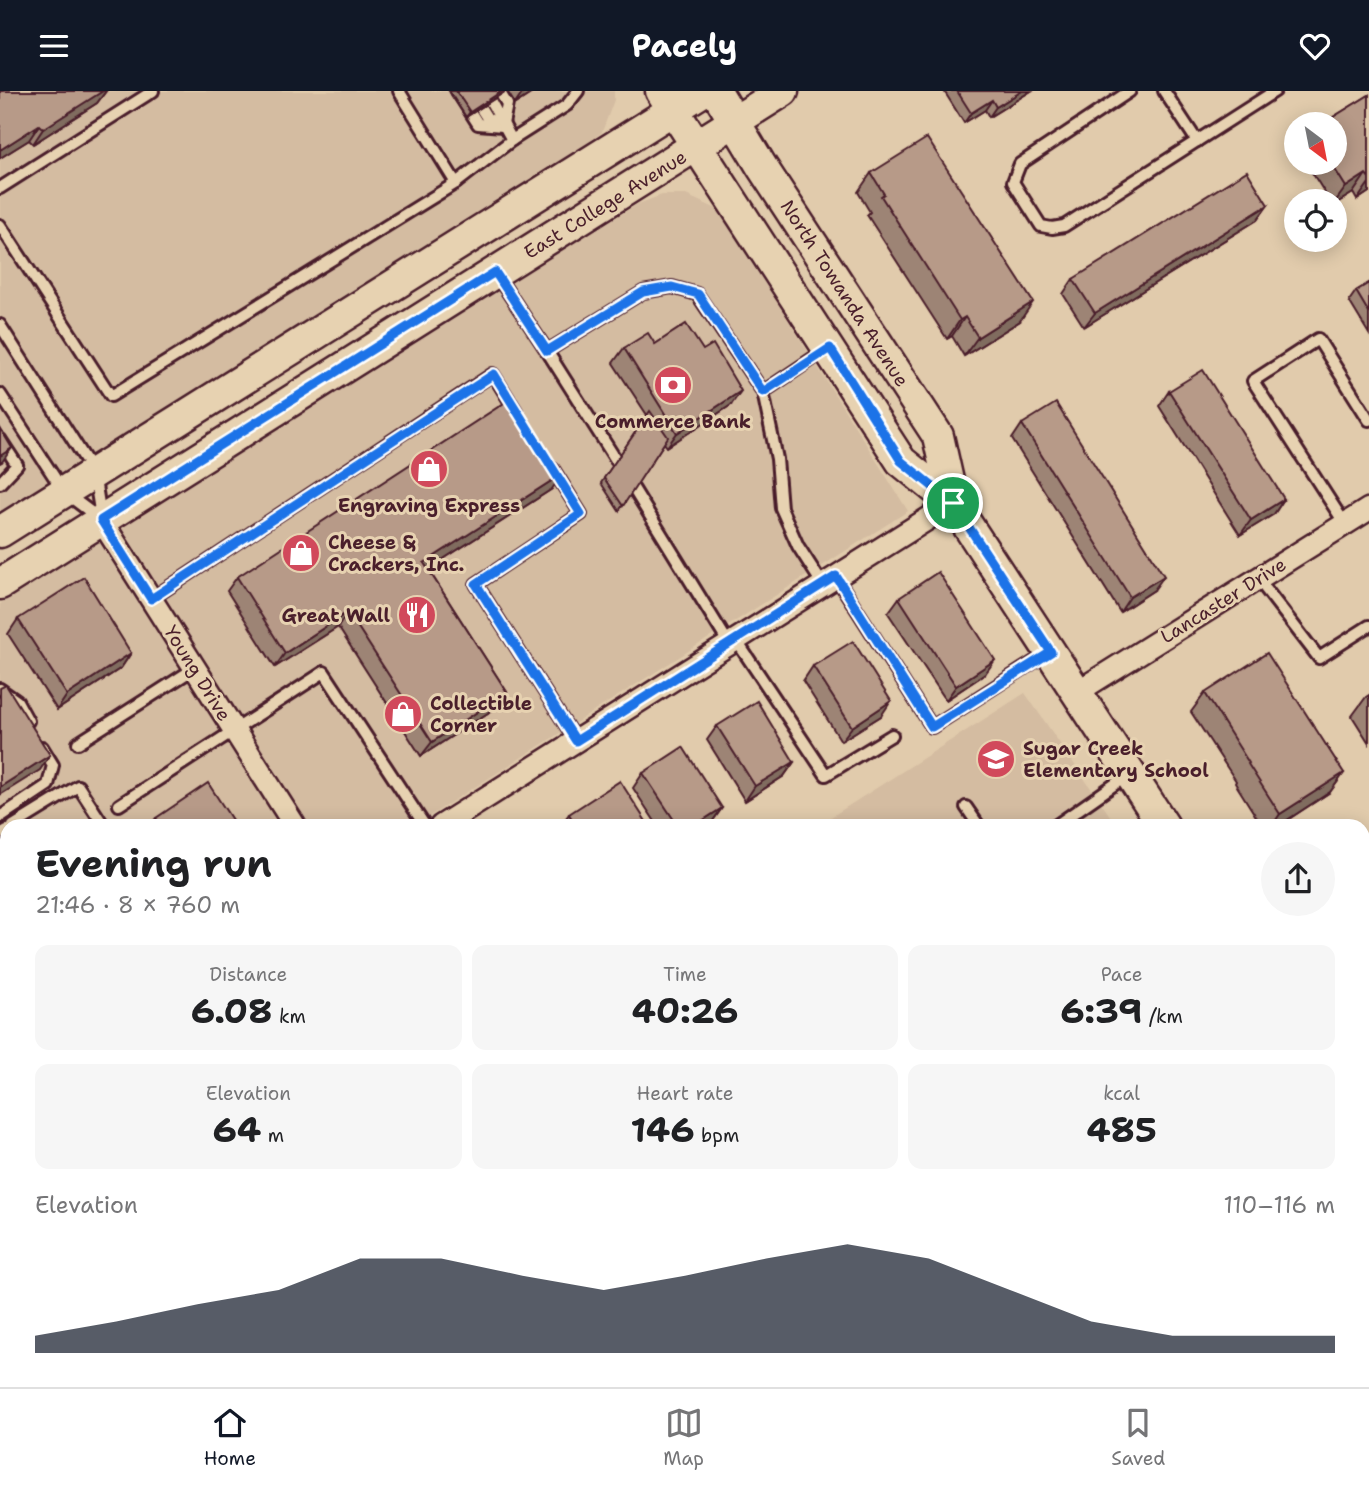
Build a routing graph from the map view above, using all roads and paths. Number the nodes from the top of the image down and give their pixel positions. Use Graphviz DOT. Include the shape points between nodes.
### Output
graph roads {
  1 [pos="153,91"];
  2 [pos="399,91"];
  3 [pos="457,91"];
  4 [pos="470,91"];
  5 [pos="485,91"];
  6 [pos="499,91"];
  7 [pos="578,91"];
  8 [pos="703,91"];
  9 [pos="716,91"];
  10 [pos="783,91"];
  11 [pos="1130,91"];
  12 [pos="1164,91"];
  13 [pos="1275,91"];
  14 [pos="667,100"];
  15 [pos="736,122"];
  16 [pos="503,127"];
  17 [pos="512,140"];
  18 [pos="1196,141"];
  19 [pos="697,146"];
  20 [pos="456,183"];
  21 [pos="0,188"];
  22 [pos="0,225"];
  23 [pos="495,272"];
  24 [pos="0,325"];
  25 [pos="830,348"];
  26 [pos="547,351"];
  27 [pos="763,392"];
  28 [pos="0,394"];
  29 [pos="1369,420"];
  30 [pos="523,421"];
  31 [pos="0,439"];
  32 [pos="545,456"];
  33 [pos="616,460"];
  34 [pos="94,473"];
  35 [pos="0,483"];
  36 [pos="634,488"];
  37 [pos="64,492"];
  38 [pos="953,503"];
  39 [pos="1369,509"];
  40 [pos="101,520"];
  41 [pos="1345,524"];
  42 [pos="0,532"];
  43 [pos="1258,579"];
  44 [pos="830,581"];
  45 [pos="0,584"];
  46 [pos="151,599"];
  47 [pos="1369,626"];
  48 [pos="732,642"];
  49 [pos="1051,652"];
  50 [pos="195,668"];
  51 [pos="0,689"];
  52 [pos="1077,692"];
  53 [pos="32,729"];
  54 [pos="235,732"];
  55 [pos="892,735"];
  56 [pos="39,741"];
  57 [pos="576,741"];
  58 [pos="78,743"];
  59 [pos="1130,774"];
  60 [pos="119,805"];
  61 [pos="966,807"];
  62 [pos="0,817"];
  63 [pos="24,819"];
  64 [pos="99,819"];
  65 [pos="291,819"];
  66 [pos="420,819"];
  67 [pos="452,819"];
  68 [pos="974,819"];
  69 [pos="1065,819"];
  70 [pos="1159,819"];
  1 -- 21 [label="lane"];
  2 -- 20 [label="lane"];
  3 -- 16 [label="lane" via="478,124"];
  4 -- 16 [label="lane" via="487,118"];
  5 -- 16 [label="lane"];
  6 -- 16 [label="lane" via="507,104"];
  7 -- 17 [label="lane" via="566,105"];
  8 -- 14 [label="main road"];
  9 -- 15 [label="main road, North Towanda Avenue"];
  10 -- 15 [label="main road, East College Avenue"];
  11 -- 18 [label="lane" via="1020,164 1013,182 1041,226 1064,226"];
  12 -- 18 [label="lane"];
  13 -- 18 [label="lane"];
  14 -- 19 [label="main road, North Towanda Avenue"];
  14 -- 34 [label="main road"];
  15 -- 19 [label="main road, East College Avenue"];
  15 -- 38 [label="main road, North Towanda Avenue" via="938,436"];
  16 -- 17 [label="lane"];
  17 -- 20 [label="lane"];
  19 -- 23 [label="main road, East College Avenue"];
  19 -- 25 [label="main road, North Towanda Avenue"];
  20 -- 22 [label="lane" via="111,396"];
  23 -- 26 [label="lane"];
  23 -- 40 [label="main road, East College Avenue"];
  24 -- 34 [label="lane"];
  25 -- 27 [label="lane"];
  25 -- 38 [label="main road, North Towanda Avenue" via="901,461"];
  26 -- 27 [label="lane" via="643,292 672,287 698,294"];
  26 -- 33 [label="lane"];
  27 -- 44 [label="lane" via="777,459 781,509 798,546"];
  28 -- 37 [label="lane"];
  29 -- 41 [label="lane" via="1318,339 1253,381"];
  30 -- 46 [label="lane" via="494,374"];
  31 -- 35 [label="lane" via="17,465"];
  32 -- 57 [label="lane" via="581,514 476,584"];
  34 -- 37 [label="main road"];
  34 -- 40 [label="lane"];
  36 -- 48 [label="lane"];
  37 -- 40 [label="lane"];
  37 -- 42 [label="main road"];
  38 -- 44 [label="street"];
  38 -- 49 [label="main road, North Towanda Avenue"];
  39 -- 41 [label="street, Lancaster Drive"];
  40 -- 45 [label="main road, East College Avenue"];
  40 -- 46 [label="street, Young Drive"];
  41 -- 43 [label="street, Lancaster Drive"];
  43 -- 47 [label="lane" via="1319,658"];
  43 -- 52 [label="street, Lancaster Drive"];
  44 -- 48 [label="street"];
  44 -- 49 [label="lane" via="932,727"];
  46 -- 50 [label="street, Young Drive"];
  48 -- 55 [label="lane" via="826,775"];
  48 -- 57 [label="street"];
  49 -- 52 [label="main road, North Towanda Avenue"];
  50 -- 54 [label="street, Young Drive"];
  50 -- 58 [label="lane"];
  51 -- 53 [label="lane" via="17,701"];
  52 -- 59 [label="main road, North Towanda Avenue"];
  54 -- 60 [label="lane"];
  54 -- 65 [label="street, Young Drive"];
  54 -- 66 [label="lane" via="324,672"];
  56 -- 62 [label="lane" via="53,765 48,785"];
  57 -- 67 [label="street"];
  59 -- 69 [label="lane"];
  59 -- 70 [label="main road, North Towanda Avenue"];
  61 -- 68 [label="lane"];
  63 -- 64 [label="lane" via="78,786"];
}
